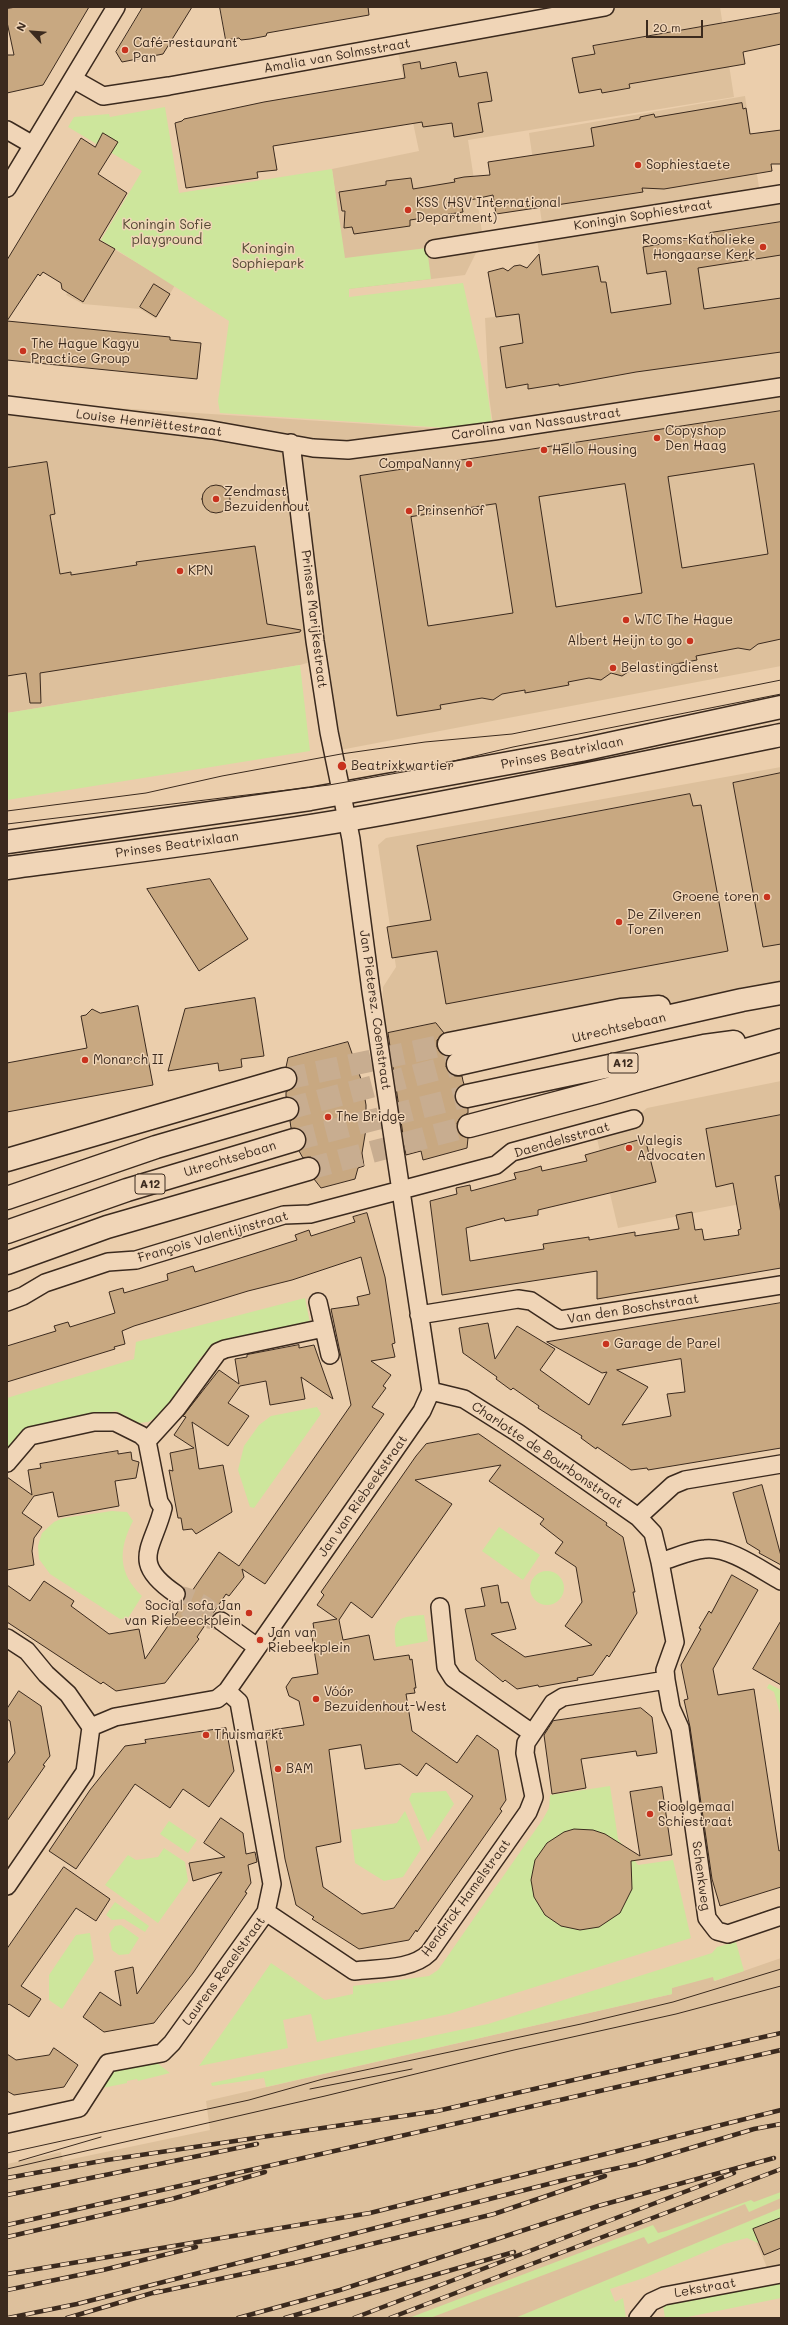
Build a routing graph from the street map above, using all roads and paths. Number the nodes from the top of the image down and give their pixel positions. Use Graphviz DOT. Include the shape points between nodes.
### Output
graph roads {
  1 [pos="116,7"];
  2 [pos="605,7"];
  3 [pos="73,79"];
  4 [pos="7,130"];
  5 [pos="33,145"];
  6 [pos="7,188"];
  7 [pos="781,194"];
  8 [pos="434,248"];
  9 [pos="781,387"];
  10 [pos="7,405"];
  11 [pos="291,443"];
  12 [pos="781,707"];
  13 [pos="781,735"];
  14 [pos="342,794"];
  15 [pos="347,820"];
  16 [pos="7,842"];
  17 [pos="7,868"];
  18 [pos="781,994"];
  19 [pos="742,1000"];
  20 [pos="781,1035"];
  21 [pos="781,1040"];
  22 [pos="449,1044"];
  23 [pos="458,1064"];
  24 [pos="285,1079"];
  25 [pos="467,1096"];
  26 [pos="287,1109"];
  27 [pos="634,1119"];
  28 [pos="469,1126"];
  29 [pos="294,1140"];
  30 [pos="7,1160"];
  31 [pos="308,1169"];
  32 [pos="401,1190"];
  33 [pos="7,1198"];
  34 [pos="7,1232"];
  35 [pos="7,1263"];
  36 [pos="781,1285"];
  37 [pos="7,1302"];
  38 [pos="318,1302"];
  39 [pos="419,1315"];
  40 [pos="324,1328"];
  41 [pos="330,1355"];
  42 [pos="431,1391"];
  43 [pos="147,1441"];
  44 [pos="7,1463"];
  45 [pos="781,1464"];
  46 [pos="638,1517"];
  47 [pos="660,1562"];
  48 [pos="781,1581"];
  49 [pos="176,1594"];
  50 [pos="440,1607"];
  51 [pos="221,1621"];
  52 [pos="7,1638"];
  53 [pos="257,1648"];
  54 [pos="666,1680"];
  55 [pos="227,1691"];
  56 [pos="91,1727"];
  57 [pos="532,1733"];
  58 [pos="7,1886"];
  59 [pos="266,1912"];
  60 [pos="781,1916"];
  61 [pos="7,2124"];
  62 [pos="781,2274"];
  63 [pos="638,2318"];
  1 -- 3 [label="street"];
  2 -- 3 [label="street, Amalia van Solmsstraat" via="103,96"];
  3 -- 5 [label="street"];
  4 -- 5 [label="street"];
  5 -- 6 [label="street"];
  7 -- 8 [label="street, Koningin Sophiestraat"];
  9 -- 11 [label="street, Carolina van Nassaustraat" via="494,431 348,450 313,448"];
  10 -- 11 [label="street, Louise Henriëttestraat" via="212,430"];
  11 -- 14 [label="street, Prinses Marijkestraat" via="315,641 329,732"];
  12 -- 14 [label="main road, Prinses Beatrixlaan" via="581,750"];
  13 -- 15 [label="main road, Prinses Beatrixlaan" via="521,788"];
  14 -- 15 [label="street"];
  14 -- 16 [label="main road, Prinses Beatrixlaan"];
  15 -- 17 [label="main road, Prinses Beatrixlaan"];
  15 -- 32 [label="street, Jan Pietersz. Coenstraat"];
  18 -- 19 [label="main road, Utrechtsebaan"];
  19 -- 22 [label="main road" via="621,1010"];
  19 -- 23 [label="main road, Utrechtsebaan"];
  20 -- 25 [label="main road, A12" via="704,1046"];
  21 -- 28 [label="main road"];
  24 -- 30 [label="main road"];
  26 -- 33 [label="main road, A12" via="156,1147"];
  27 -- 32 [label="street, Daendelsstraat" via="512,1152 496,1165"];
  29 -- 34 [label="main road, Utrechtsebaan / A12" via="127,1190"];
  31 -- 35 [label="main road" via="108,1227"];
  32 -- 37 [label="street, François Valentijnstraat" via="310,1214 284,1215 136,1260 108,1262 45,1283"];
  32 -- 39 [label="street, Jan Pietersz. Coenstraat"];
  36 -- 39 [label="street, Van den Boschstraat" via="560,1320 531,1301 518,1299"];
  38 -- 40 [label="street"];
  39 -- 42 [label="street, Jan Pietersz. Coenstraat"];
  40 -- 41 [label="street"];
  40 -- 43 [label="street" via="218,1352 177,1408"];
  42 -- 46 [label="street, Charlotte de Bourbonstraat" via="464,1399 518,1433"];
  42 -- 53 [label="street, Jan van Riebeekstraat" via="422,1411"];
  43 -- 44 [label="street" via="141,1435 115,1422 94,1422 30,1436"];
  43 -- 49 [label="street" via="159,1502 163,1508 147,1554 156,1579"];
  45 -- 46 [label="street" via="685,1480 673,1485"];
  46 -- 47 [label="street, Charlotte de Bourbonstraat" via="653,1533"];
  47 -- 48 [label="street" via="704,1549 714,1549 728,1553"];
  47 -- 54 [label="street, Charlotte de Bourbonstraat" via="675,1642 665,1670"];
  50 -- 57 [label="street" via="446,1667 453,1678"];
  51 -- 53 [label="street"];
  52 -- 56 [label="street" via="26,1651 68,1694"];
  53 -- 55 [label="street"];
  54 -- 57 [label="street, Hendrick Hamelstraat" via="563,1697 553,1703"];
  54 -- 60 [label="street, Schenkweg" via="671,1708 680,1728 709,1924 717,1931 728,1934"];
  55 -- 56 [label="street" via="217,1699 115,1717"];
  55 -- 59 [label="street, Laurens Reaelstraat" via="239,1702 260,1814 272,1884"];
  56 -- 58 [label="street" via="85,1772"];
  57 -- 59 [label="street, Hendrick Hamelstraat" via="526,1743 525,1753 534,1797 528,1812 421,1961 354,1971"];
  59 -- 61 [label="street, Laurens Reaelstraat" via="172,2043 162,2053 107,2060 80,2108"];
  62 -- 63 [label="street, Lekstraat" via="664,2296 651,2302"];
}
